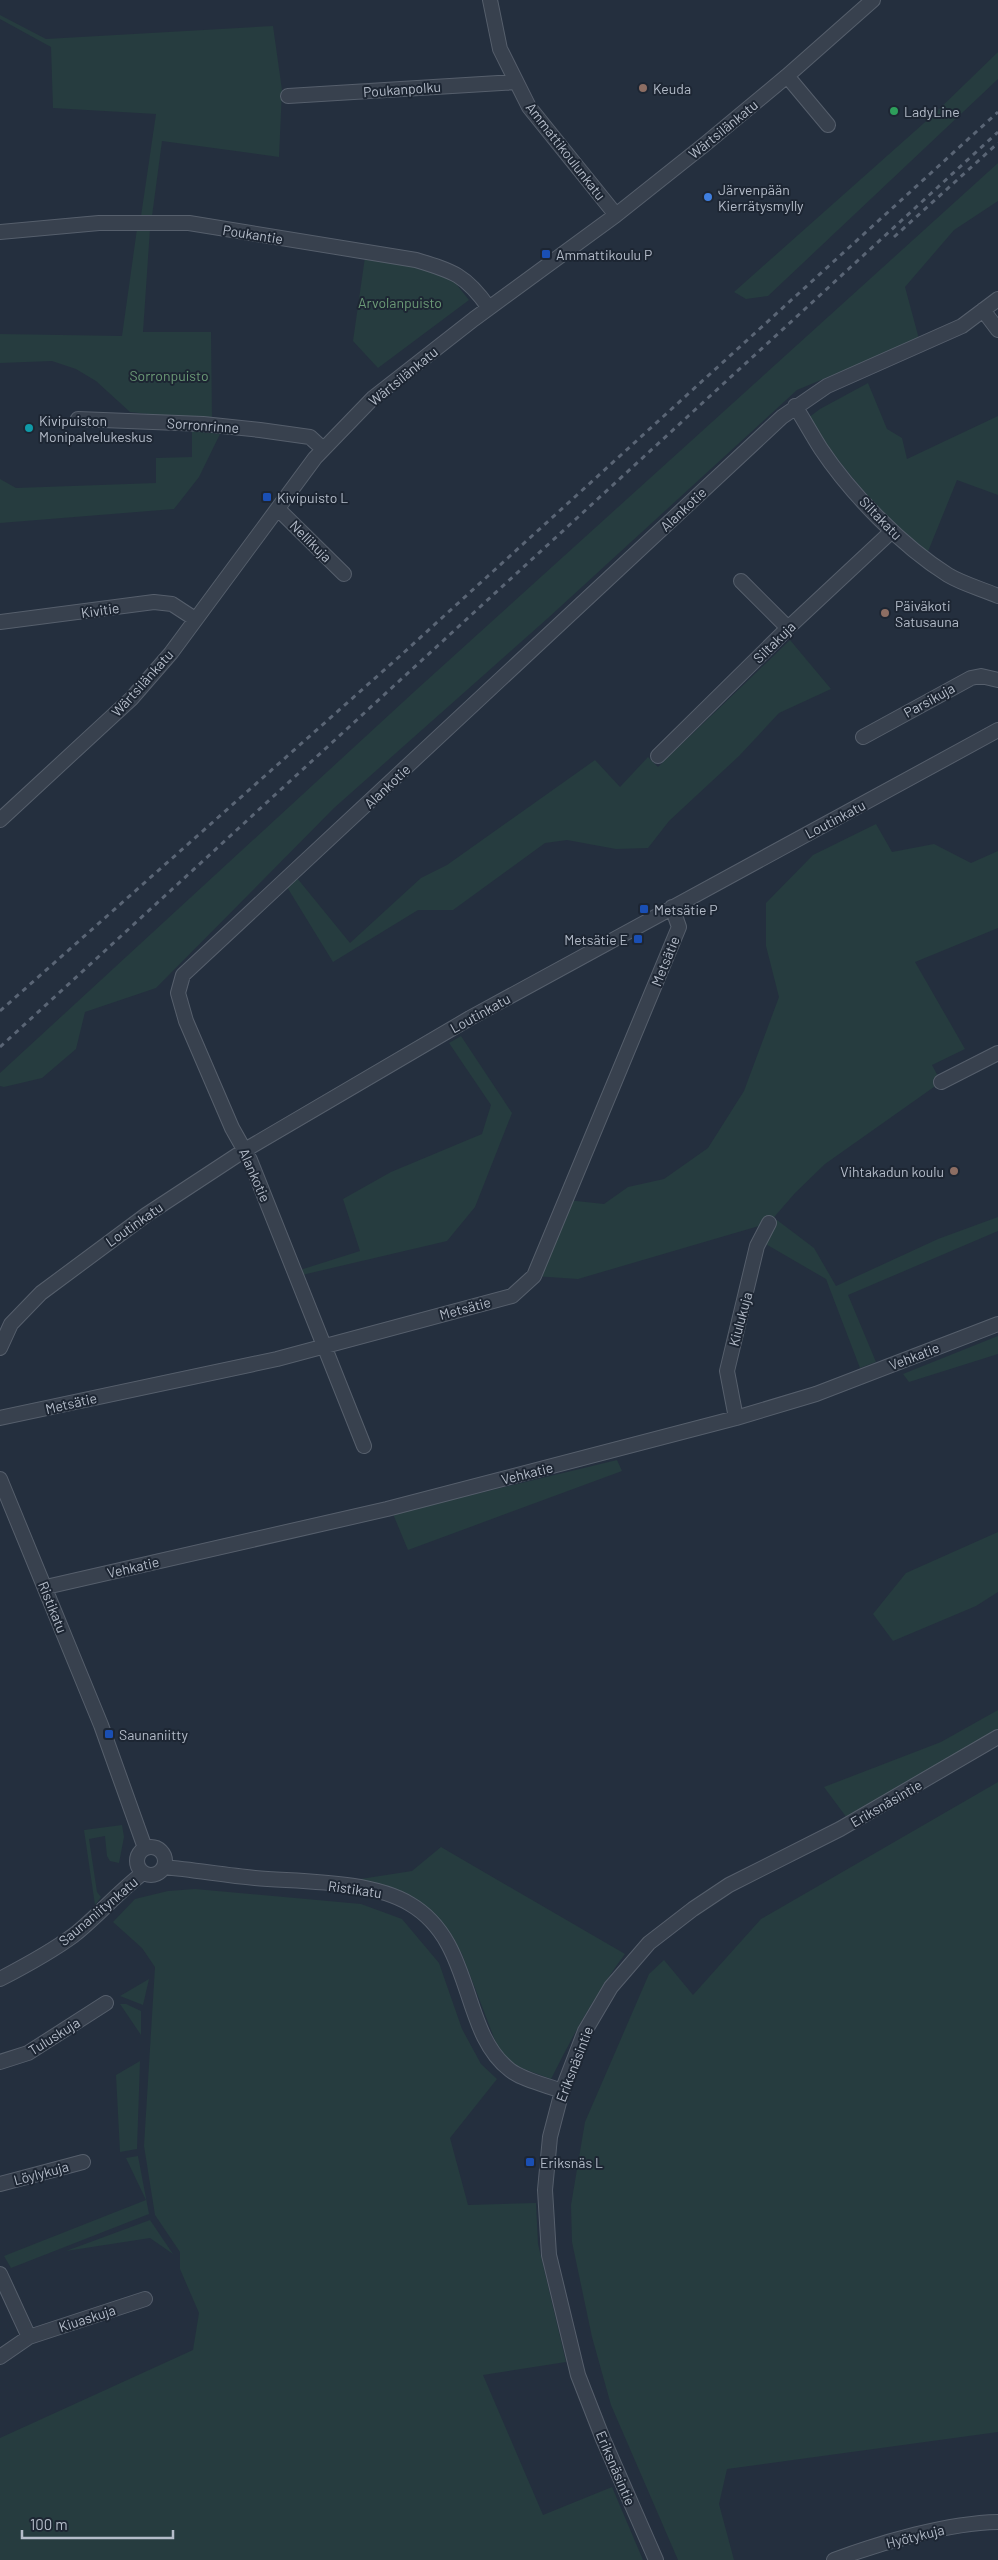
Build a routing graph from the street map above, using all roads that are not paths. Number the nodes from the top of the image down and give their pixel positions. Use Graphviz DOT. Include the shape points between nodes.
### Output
graph roads {
  1 [pos="490,0"];
  2 [pos="873,0"];
  3 [pos="787,76"];
  4 [pos="516,82"];
  5 [pos="288,96"];
  6 [pos="828,125"];
  7 [pos="616,215"];
  8 [pos="0,232"];
  9 [pos="998,299"];
  10 [pos="488,308"];
  11 [pos="983,310"];
  12 [pos="998,330"];
  13 [pos="795,406"];
  14 [pos="78,419"];
  15 [pos="323,448"];
  16 [pos="278,509"];
  17 [pos="892,531"];
  18 [pos="344,574"];
  19 [pos="741,581"];
  20 [pos="998,596"];
  21 [pos="195,619"];
  22 [pos="0,622"];
  23 [pos="788,628"];
  24 [pos="998,680"];
  25 [pos="998,730"];
  26 [pos="864,737"];
  27 [pos="658,756"];
  28 [pos="0,820"];
  29 [pos="672,907"];
  30 [pos="998,1053"];
  31 [pos="941,1082"];
  32 [pos="245,1150"];
  33 [pos="769,1223"];
  34 [pos="998,1324"];
  35 [pos="325,1345"];
  36 [pos="0,1348"];
  37 [pos="0,1418"];
  38 [pos="736,1418"];
  39 [pos="364,1446"];
  40 [pos="0,1479"];
  41 [pos="46,1587"];
  42 [pos="998,1736"];
  43 [pos="145,1848"];
  44 [pos="164,1867"];
  45 [pos="143,1873"];
  46 [pos="0,1979"];
  47 [pos="106,2003"];
  48 [pos="0,2062"];
  49 [pos="562,2091"];
  50 [pos="83,2162"];
  51 [pos="0,2184"];
  52 [pos="0,2274"];
  53 [pos="145,2299"];
  54 [pos="30,2336"];
  55 [pos="0,2357"];
  56 [pos="998,2522"];
  57 [pos="656,2560"];
  58 [pos="834,2560"];
  1 -- 4 [label="street, Ammattikoulunkatu" via="500,48"];
  2 -- 3 [label="street, Wärtsilänkatu"];
  3 -- 6 [label="street"];
  3 -- 7 [label="street, Wärtsilänkatu"];
  4 -- 5 [label="street, Poukanpolku"];
  4 -- 7 [label="street, Ammattikoulunkatu" via="539,122"];
  7 -- 10 [label="street, Wärtsilänkatu"];
  8 -- 10 [label="street, Poukantie" via="100,223 190,223 416,260 451,271 469,284"];
  9 -- 11 [label="street, Alankotie"];
  10 -- 15 [label="street, Wärtsilänkatu" via="373,398"];
  11 -- 12 [label="street"];
  11 -- 13 [label="street, Alankotie" via="954,330 827,386"];
  13 -- 17 [label="street, Siltakatu" via="821,450"];
  13 -- 32 [label="street, Alankotie" via="183,975 178,992 186,1021 232,1128"];
  14 -- 15 [label="street, Sorronrinne" via="203,424 260,430 310,437"];
  15 -- 16 [label="street, Wärtsilänkatu"];
  16 -- 18 [label="street, Nellikuja"];
  16 -- 21 [label="street, Wärtsilänkatu"];
  17 -- 20 [label="street, Siltakatu" via="949,575"];
  17 -- 23 [label="street, Siltakuja"];
  19 -- 23 [label="street"];
  21 -- 22 [label="street, Kivitie" via="172,604 154,602"];
  21 -- 28 [label="street, Wärtsilänkatu" via="132,698"];
  23 -- 27 [label="street, Siltakuja"];
  24 -- 26 [label="street, Parsikuja" via="981,676 971,678"];
  25 -- 29 [label="street, Loutinkatu"];
  29 -- 32 [label="street, Loutinkatu" via="470,1018"];
  29 -- 35 [label="street, Metsätie" via="679,927 534,1276 512,1296"];
  30 -- 31 [label="street"];
  32 -- 35 [label="street, Alankotie"];
  32 -- 36 [label="street, Loutinkatu" via="155,1208 41,1293 12,1324"];
  33 -- 38 [label="street, Kiulukuja" via="757,1246 727,1371"];
  34 -- 38 [label="street, Vehkatie" via="816,1394"];
  35 -- 37 [label="street, Metsätie" via="277,1359"];
  35 -- 39 [label="street, Alankotie"];
  38 -- 41 [label="street, Vehkatie" via="387,1509"];
  40 -- 41 [label="street, Ristikatu"];
  41 -- 43 [label="street, Ristikatu"];
  42 -- 49 [label="street, Eriksnäsintie" via="840,1829 729,1885 656,1937 611,1987 585,2031"];
  43 -- 44 [label="street" via="154,1847 161,1851"];
  43 -- 45 [label="street" via="137,1858"];
  44 -- 45 [label="street" via="154,1875"];
  44 -- 49 [label="street, Ristikatu" via="362,1888 388,1893 412,1905 438,1928 455,1955 494,2055 511,2071"];
  45 -- 46 [label="street, Saunaniitynkatu" via="72,1936"];
  47 -- 48 [label="street, Tuluskuja" via="28,2053"];
  49 -- 57 [label="street, Eriksnäsintie" via="546,2167 549,2255 578,2375"];
  50 -- 51 [label="street, Löylykuja"];
  52 -- 54 [label="street"];
  53 -- 54 [label="street, Kiuaskuja"];
  54 -- 55 [label="street, Kiuaskuja"];
  56 -- 58 [label="street, Hyötykuja" via="972,2522"];
}
